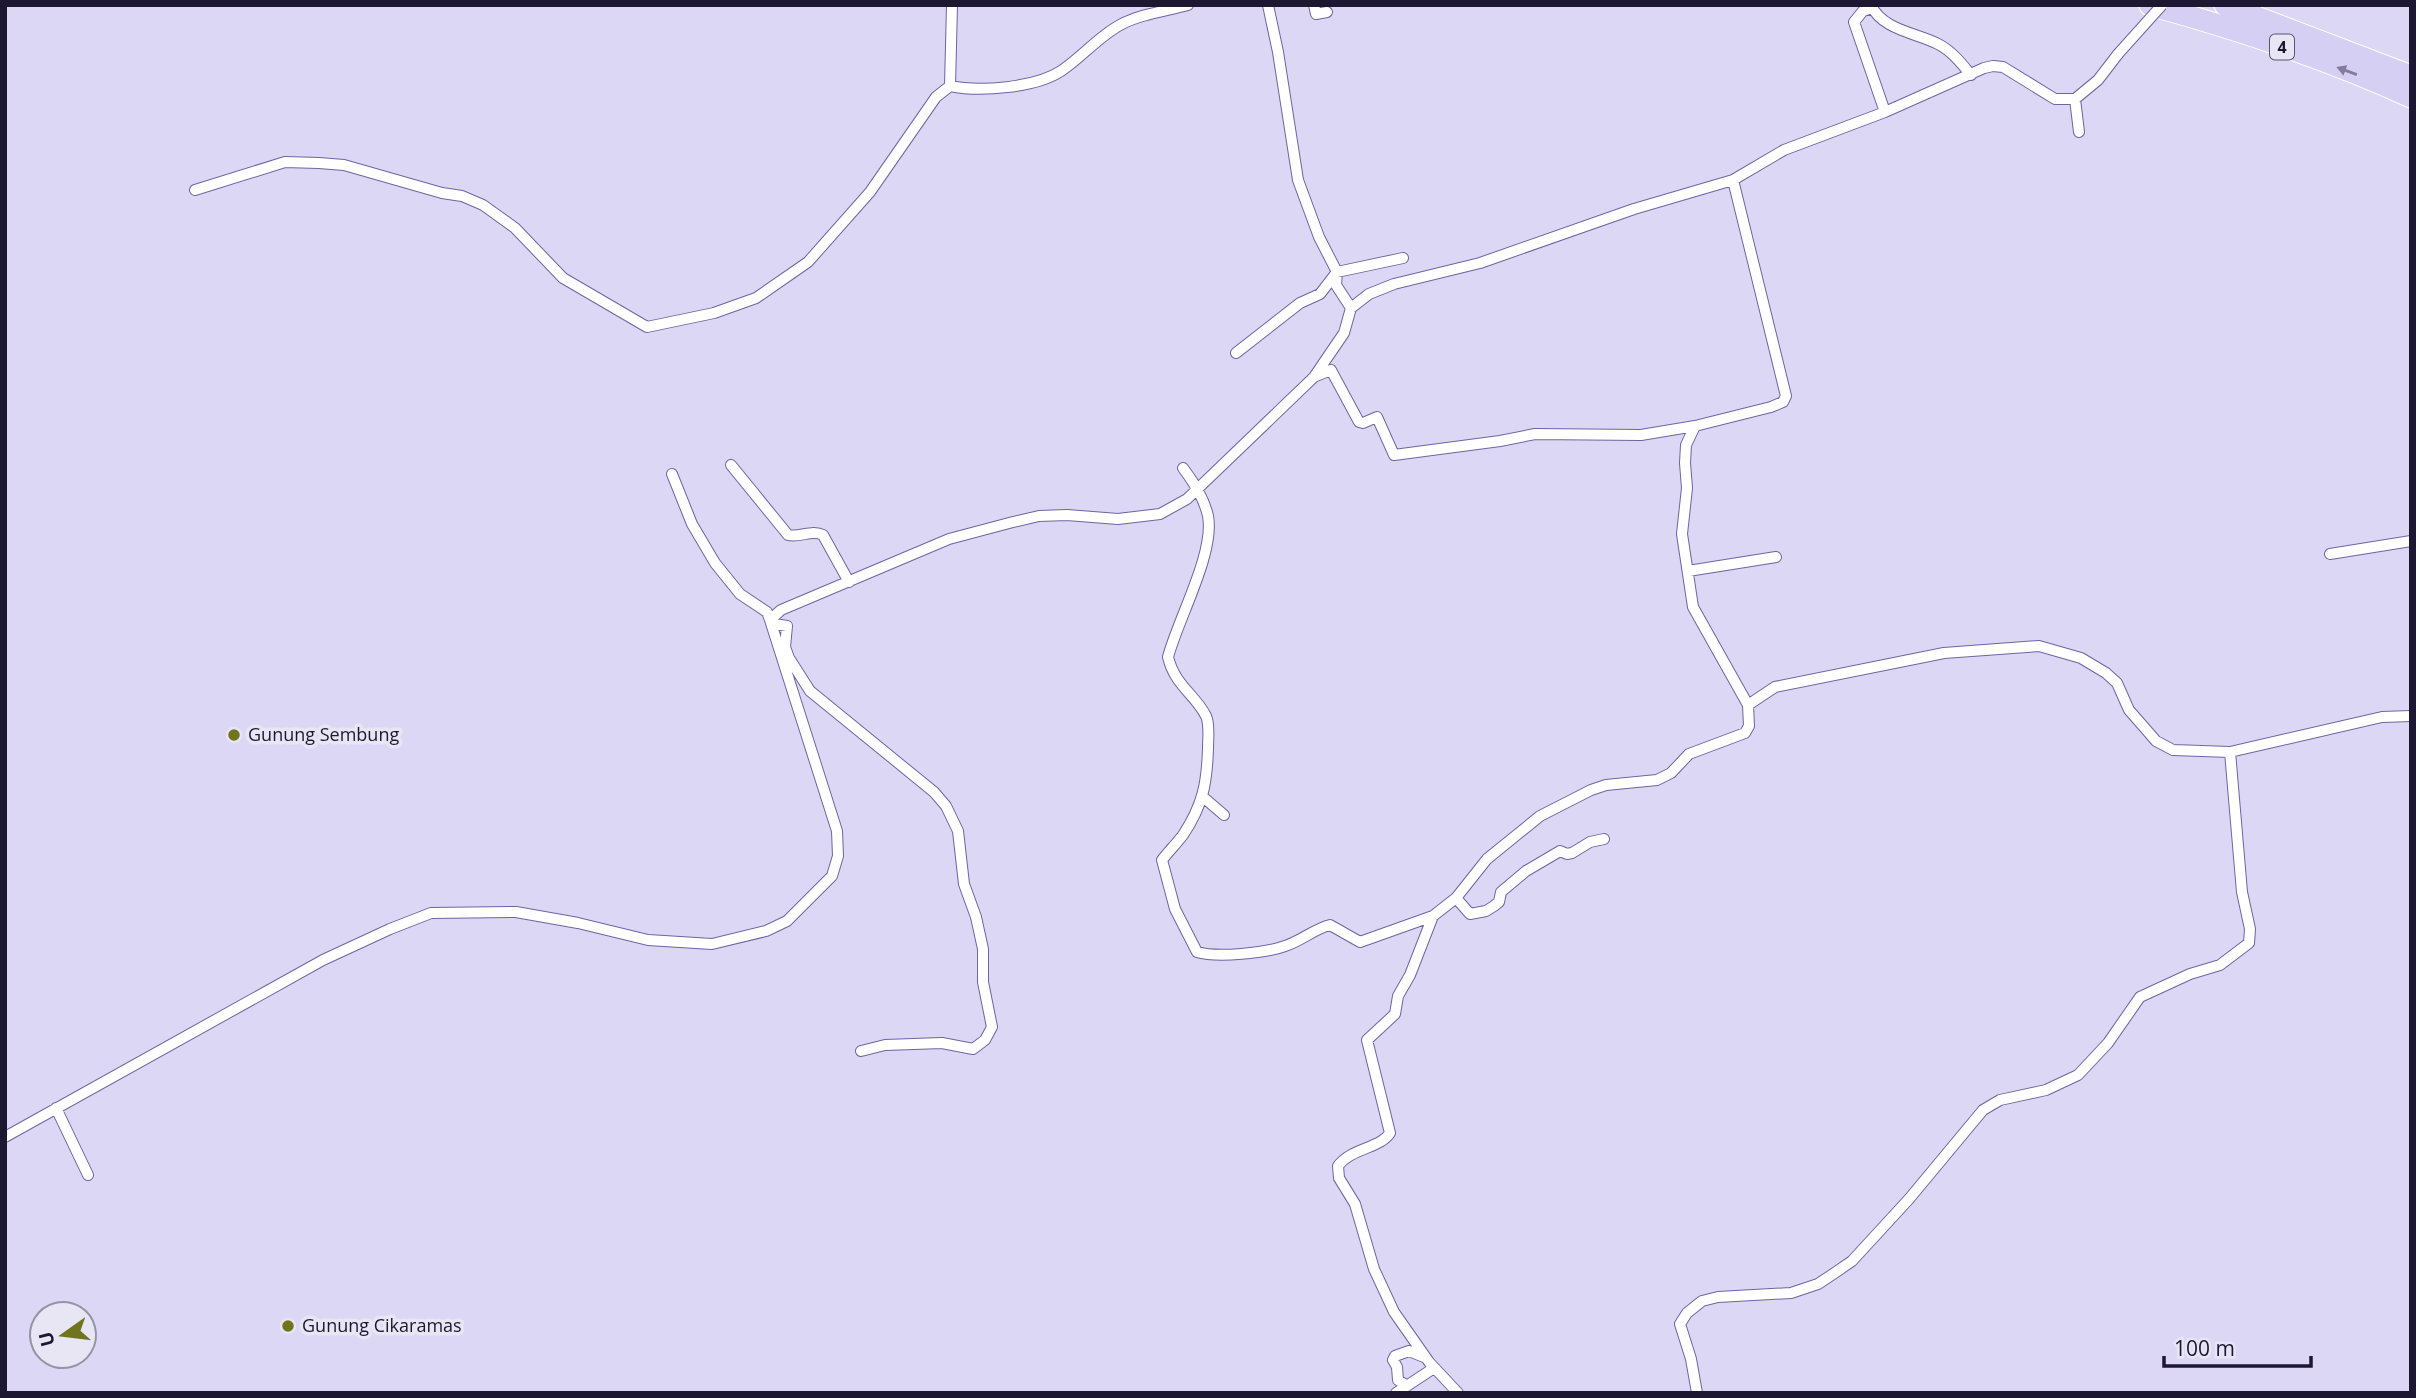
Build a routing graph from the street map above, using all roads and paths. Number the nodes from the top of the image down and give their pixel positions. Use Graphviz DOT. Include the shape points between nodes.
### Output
graph roads {
  1 [pos="952,5"];
  2 [pos="1188,5"];
  3 [pos="1268,5"];
  4 [pos="1314,5"];
  5 [pos="2150,5"];
  6 [pos="2162,5"];
  7 [pos="2225,5"];
  8 [pos="1871,7"];
  9 [pos="1327,12"];
  10 [pos="1971,75"];
  11 [pos="2411,76"];
  12 [pos="950,86"];
  13 [pos="2411,97"];
  14 [pos="2075,99"];
  15 [pos="1885,112"];
  16 [pos="2079,132"];
  17 [pos="1733,180"];
  18 [pos="195,190"];
  19 [pos="1403,258"];
  20 [pos="1337,272"];
  21 [pos="1351,308"];
  22 [pos="1236,353"];
  23 [pos="1314,377"];
  24 [pos="1695,426"];
  25 [pos="731,465"];
  26 [pos="1184,468"];
  27 [pos="672,474"];
  28 [pos="1198,489"];
  29 [pos="2411,541"];
  30 [pos="2330,555"];
  31 [pos="1776,557"];
  32 [pos="1688,571"];
  33 [pos="849,582"];
  34 [pos="770,620"];
  35 [pos="1748,705"];
  36 [pos="2411,716"];
  37 [pos="2230,752"];
  38 [pos="1203,797"];
  39 [pos="1224,815"];
  40 [pos="1604,839"];
  41 [pos="1456,898"];
  42 [pos="1433,916"];
  43 [pos="861,1051"];
  44 [pos="56,1108"];
  45 [pos="5,1137"];
  46 [pos="88,1175"];
  47 [pos="1431,1364"];
  48 [pos="1407,1386"];
  49 [pos="1396,1393"];
  50 [pos="1458,1393"];
  51 [pos="1697,1393"];
  1 -- 12 [label="street"];
  2 -- 12 [label="street" via="1126,22 1059,73 1028,84"];
  3 -- 20 [label="street" via="1298,180"];
  4 -- 9 [label="street" via="1316,14"];
  13 -- 5 [label="highway, 4, one-way" via="2220,24"];
  6 -- 14 [label="street, bridge" via="2098,80"];
  7 -- 11 [label="highway, 4"];
  8 -- 10 [label="street" via="1899,29 1938,43"];
  8 -- 15 [label="street" via="1854,22"];
  10 -- 14 [label="street" via="2003,67 2055,99"];
  10 -- 15 [label="street"];
  12 -- 18 [label="street" via="936,97 870,192 808,262 756,298 714,313 647,327 563,278 515,228 462,196 344,165 285,162"];
  14 -- 16 [label="street"];
  15 -- 17 [label="street" via="1784,150"];
  17 -- 21 [label="street" via="1480,263 1394,284"];
  17 -- 24 [label="street" via="1786,396 1771,407"];
  19 -- 20 [label="street"];
  20 -- 21 [label="street" via="1336,285"];
  20 -- 22 [label="street" via="1320,295 1300,303"];
  21 -- 23 [label="street" via="1344,333"];
  23 -- 24 [label="street" via="1331,370 1359,422 1377,418 1394,455 1535,434 1641,435"];
  23 -- 28 [label="street"];
  24 -- 32 [label="street" via="1686,445 1685,463 1682,534"];
  25 -- 33 [label="street" via="788,535 823,535"];
  26 -- 28 [label="street"];
  27 -- 34 [label="street" via="692,524 715,563 740,594 767,612"];
  28 -- 33 [label="street" via="1160,514 1118,519 1039,516 948,539"];
  28 -- 38 [label="street" via="1208,517 1208,541 1168,657 1170,668 1206,716 1208,772"];
  29 -- 30 [label="street"];
  31 -- 32 [label="street"];
  32 -- 35 [label="street" via="1693,607"];
  33 -- 34 [label="street" via="781,610"];
  34 -- 43 [label="street" via="787,626 785,647 810,691 887,751 946,807 958,831 964,884 980,932 983,982 992,1020 985,1040 973,1049 942,1043 885,1045"];
  34 -- 44 [label="street" via="837,831 838,856 832,876 787,920 766,931 712,944 648,940 516,912 431,913 323,960"];
  35 -- 37 [label="street" via="1775,687 1944,653 2039,646 2081,659 2106,673 2156,741 2173,750"];
  35 -- 41 [label="street" via="1749,726 1741,736 1689,754 1671,774 1657,780 1606,785 1540,816 1487,859"];
  36 -- 37 [label="street" via="2382,717"];
  37 -- 51 [label="street" via="2249,943 2220,965 2140,997 2108,1043 2078,1075 2046,1090 2000,1100 1983,1110 1852,1261 1818,1284 1791,1293 1718,1297 1702,1301 1687,1313 1680,1324"];
  38 -- 39 [label="street"];
  38 -- 42 [label="street" via="1162,860 1175,909 1197,952 1265,951 1330,925 1360,942"];
  40 -- 41 [label="street" via="1542,860 1501,892 1499,902 1486,911 1469,914"];
  41 -- 42 [label="street"];
  42 -- 47 [label="street" via="1398,996 1397,1011 1367,1040 1390,1132 1338,1166 1394,1312"];
  44 -- 45 [label="street"];
  44 -- 46 [label="street"];
  47 -- 48 [label="street"];
  47 -- 48 [label="street" via="1409,1351 1395,1356 1398,1380"];
  47 -- 50 [label="street"];
  48 -- 49 [label="street"];
}
